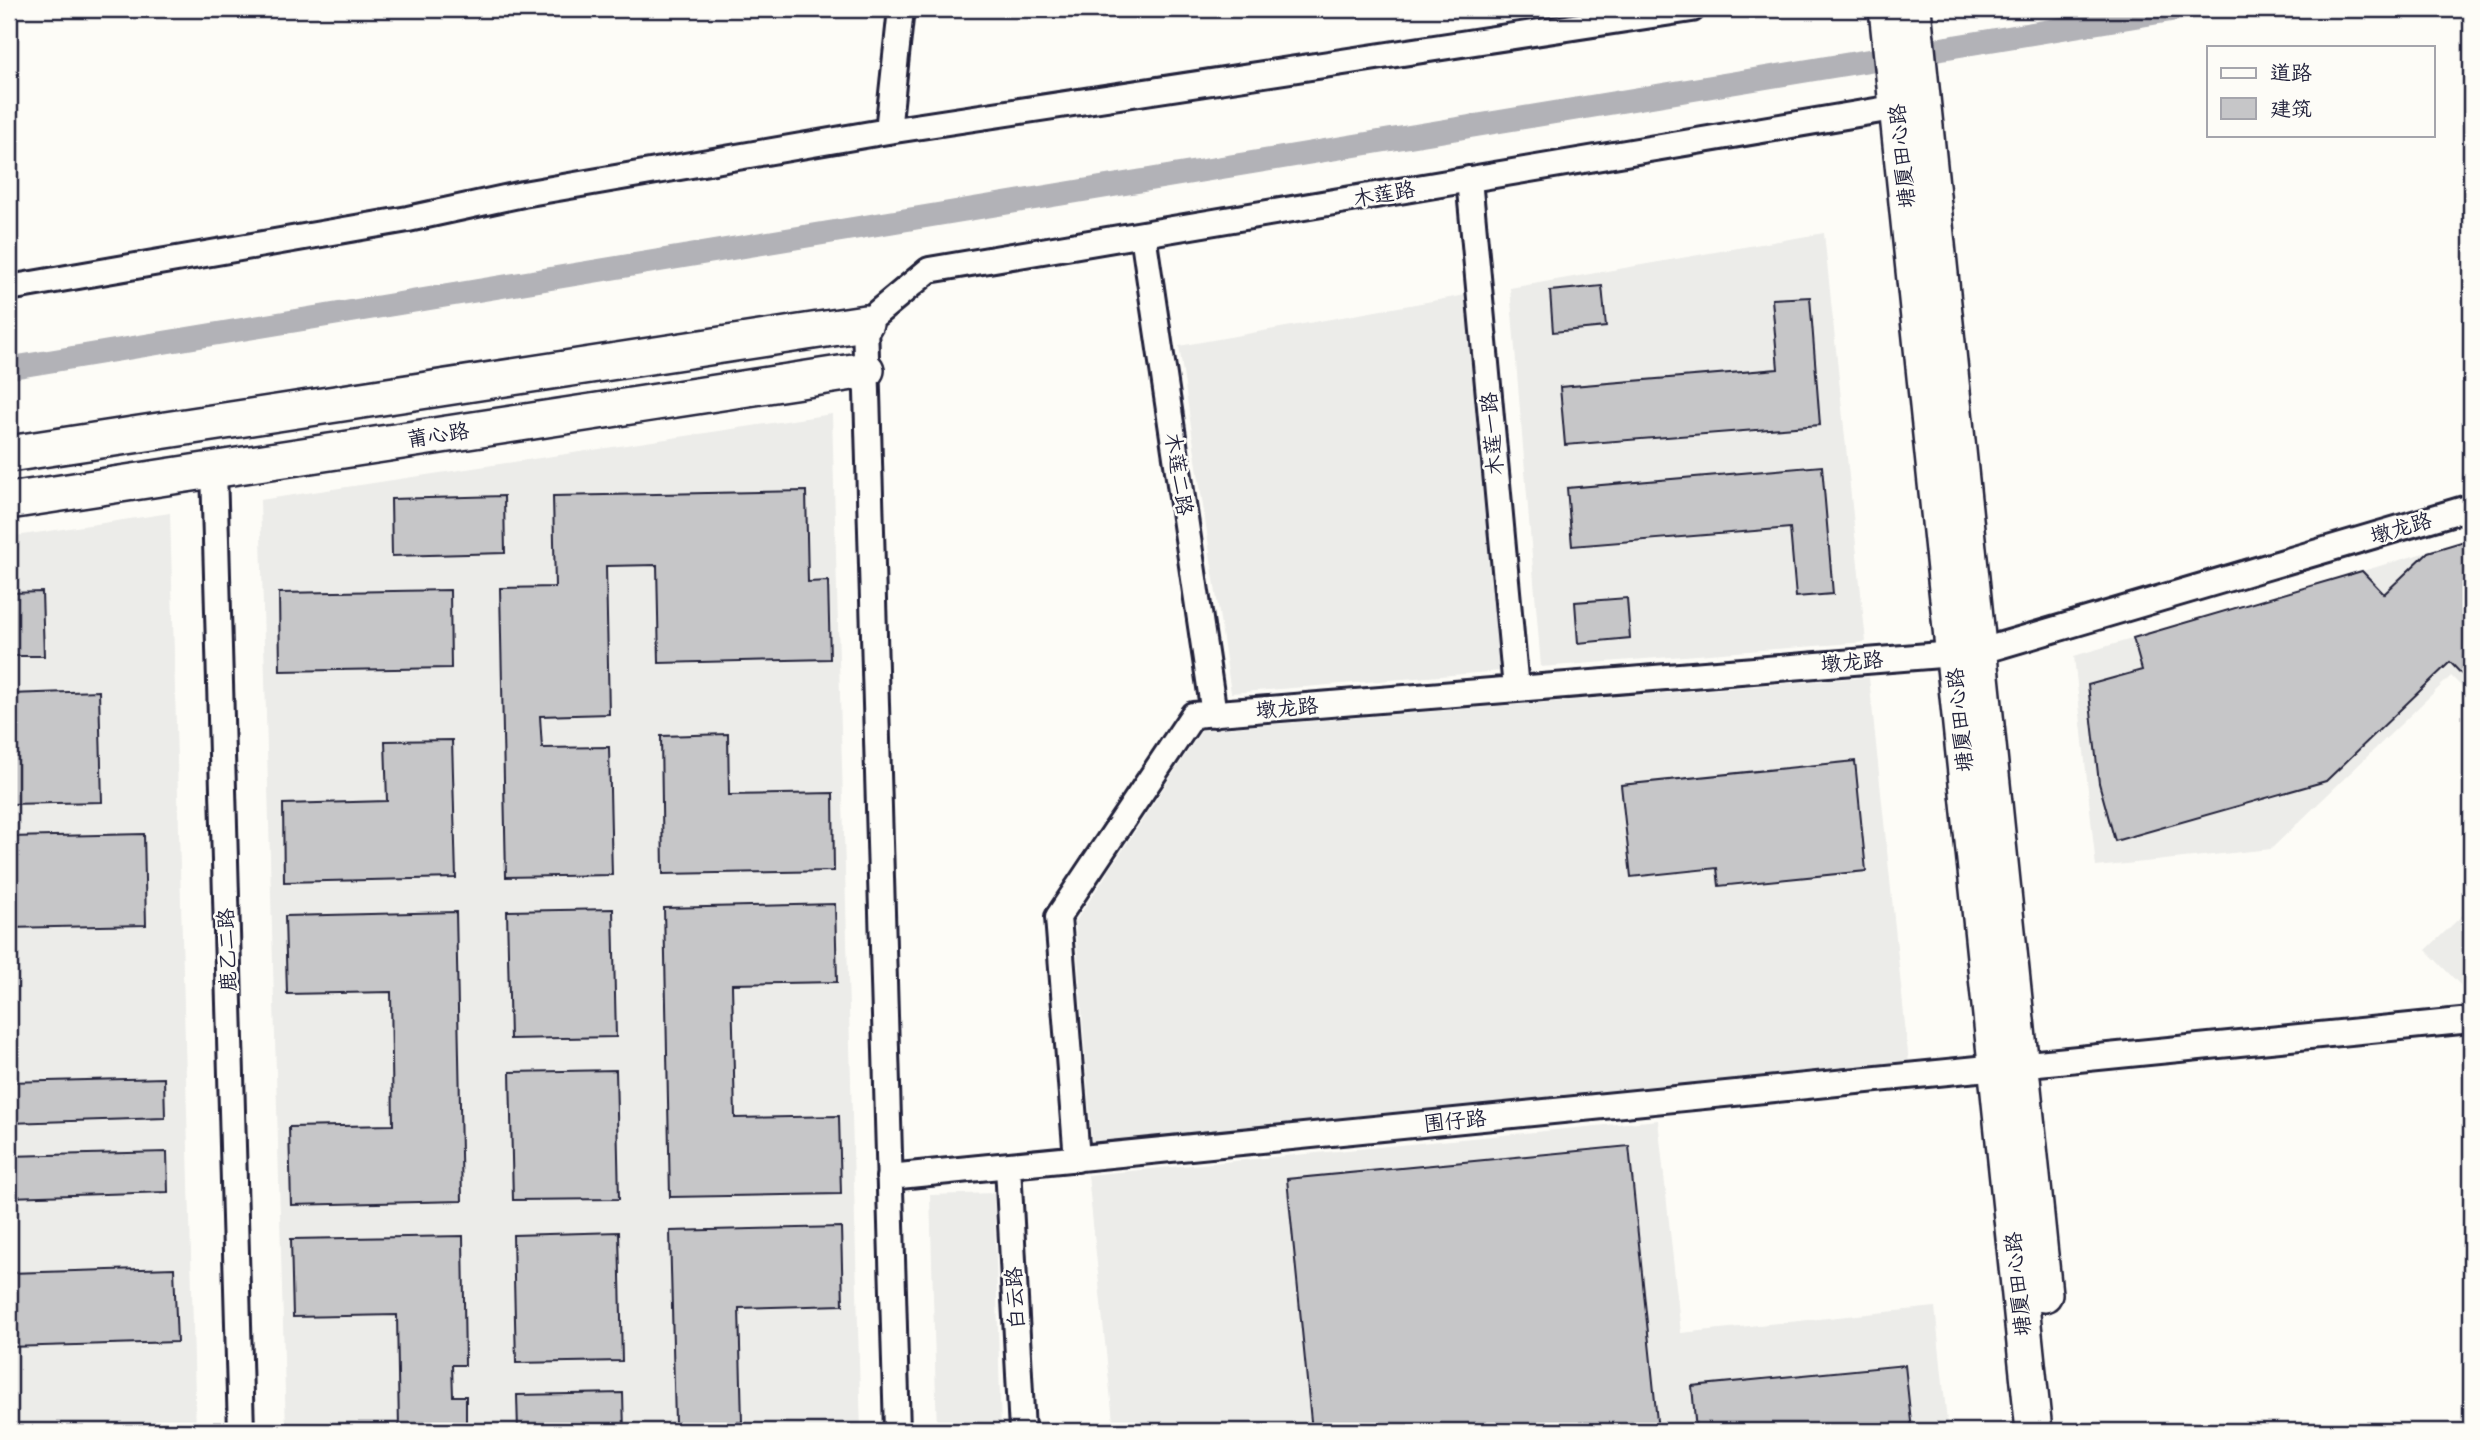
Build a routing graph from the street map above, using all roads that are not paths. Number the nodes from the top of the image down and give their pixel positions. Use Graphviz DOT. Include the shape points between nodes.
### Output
graph roads {
  1 [pos="901,9"];
  2 [pos="1692,9"];
  3 [pos="1895,10"];
  4 [pos="1909,105"];
  5 [pos="888,131"];
  6 [pos="1469,179"];
  7 [pos="1143,234"];
  8 [pos="9,288"];
  9 [pos="865,323"];
  10 [pos="866,370"];
  11 [pos="9,454"];
  12 [pos="214,469"];
  13 [pos="9,500"];
  14 [pos="2471,507"];
  15 [pos="1966,653"];
  16 [pos="1516,689"];
  17 [pos="1214,714"];
  18 [pos="2471,1020"];
  19 [pos="2008,1066"];
  20 [pos="1077,1159"];
  21 [pos="1008,1166"];
  22 [pos="890,1177"];
  23 [pos="241,1431"];
  24 [pos="897,1431"];
  25 [pos="1022,1431"];
  26 [pos="2034,1431"];
  27 [pos="2058,1431"];
  1 -- 5 [label="street"];
  2 -- 5 [label="street"];
  3 -- 4 [label="main road, 塘厦田心路"];
  4 -- 6 [label="street, 木莲路"];
  4 -- 15 [label="main road, 塘厦田心路"];
  5 -- 8 [label="street"];
  6 -- 7 [label="street, 木莲路"];
  6 -- 16 [label="street, 木莲一路"];
  7 -- 9 [label="street, 木莲路" via="929,270"];
  7 -- 17 [label="street, 木莲二路"];
  9 -- 10 [label="street"];
  9 -- 11 [label="main road"];
  10 -- 12 [label="main road, 莆心路"];
  10 -- 22 [label="street"];
  12 -- 13 [label="main road, 莆心路"];
  12 -- 23 [label="street, 鹿乙二路"];
  14 -- 15 [label="street, 墩龙路"];
  15 -- 16 [label="street, 墩龙路"];
  15 -- 19 [label="main road, 塘厦田心路"];
  16 -- 17 [label="street, 墩龙路"];
  17 -- 20 [label="street, 墩龙路" via="1193,715 1059,917"];
  18 -- 19 [label="street, 围仔路"];
  19 -- 20 [label="street, 围仔路"];
  19 -- 26 [label="main road, 塘厦田心路"];
  19 -- 27 [label="main road, 塘厦田心路"];
  20 -- 21 [label="street, 围仔路"];
  21 -- 22 [label="street, 围仔路"];
  21 -- 25 [label="street, 白云路"];
  22 -- 24 [label="street"];
}
